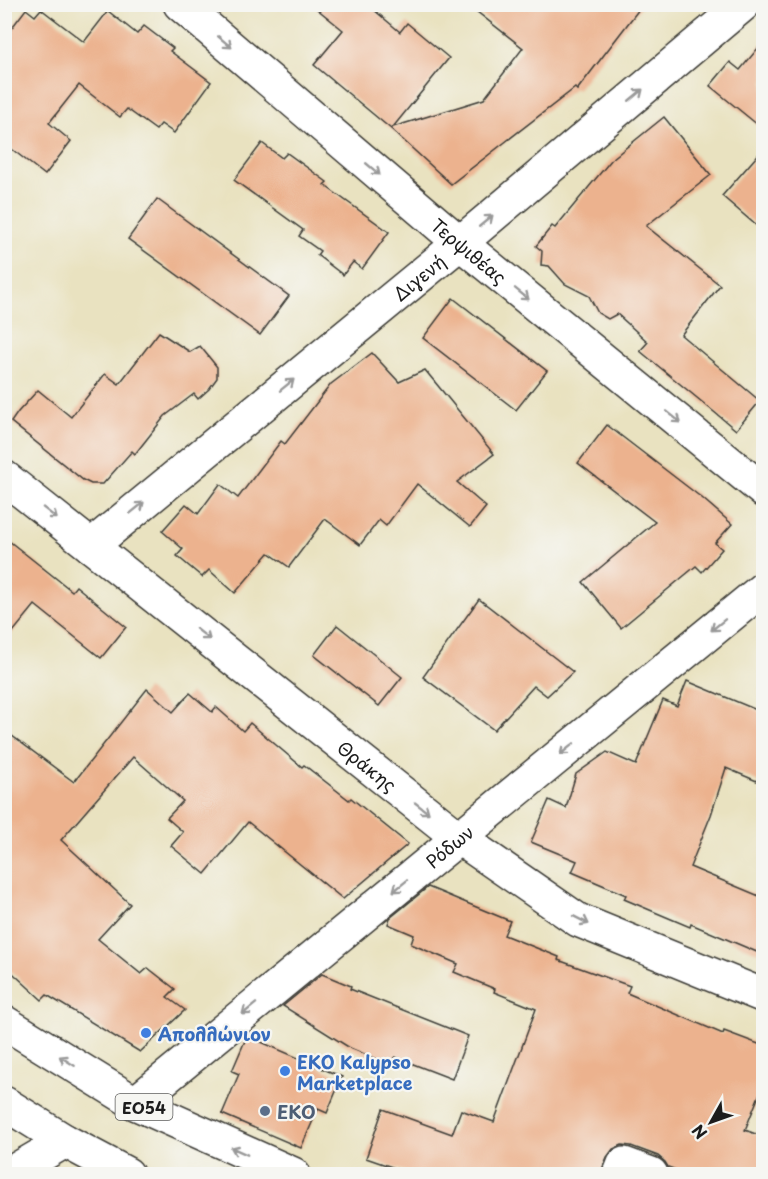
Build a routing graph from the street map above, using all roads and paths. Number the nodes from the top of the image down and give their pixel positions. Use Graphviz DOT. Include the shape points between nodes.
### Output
graph roads {
  1 [pos="180,4"];
  2 [pos="744,4"];
  3 [pos="460,243"];
  4 [pos="7,485"];
  5 [pos="764,490"];
  6 [pos="92,546"];
  7 [pos="764,588"];
  8 [pos="459,838"];
  9 [pos="764,996"];
  10 [pos="4,1022"];
  11 [pos="4,1103"];
  12 [pos="135,1103"];
  13 [pos="64,1142"];
  14 [pos="9,1174"];
  15 [pos="127,1174"];
  16 [pos="293,1174"];
  17 [pos="620,1174"];
  18 [pos="651,1174"];
  1 -- 3 [label="street, Τερψιθέας, one-way"];
  3 -- 2 [label="street, Διγενή, one-way"];
  3 -- 5 [label="street, Τερψιθέας, one-way"];
  6 -- 3 [label="street, Διγενή, one-way"];
  4 -- 6 [label="street, Θράκης, one-way"];
  6 -- 8 [label="street, Θράκης, one-way"];
  7 -- 8 [label="street, Ρόδων, one-way"];
  8 -- 9 [label="street, Θράκης, one-way" via="578,920"];
  8 -- 12 [label="street, Ρόδων, one-way"];
  12 -- 10 [label="street, ΕΟ54, one-way"];
  11 -- 13 [label="street"];
  16 -- 12 [label="street, ΕΟ54, one-way"];
  13 -- 14 [label="street"];
  13 -- 15 [label="street"];
  17 -- 18 [label="street" via="624,1164"];
}
